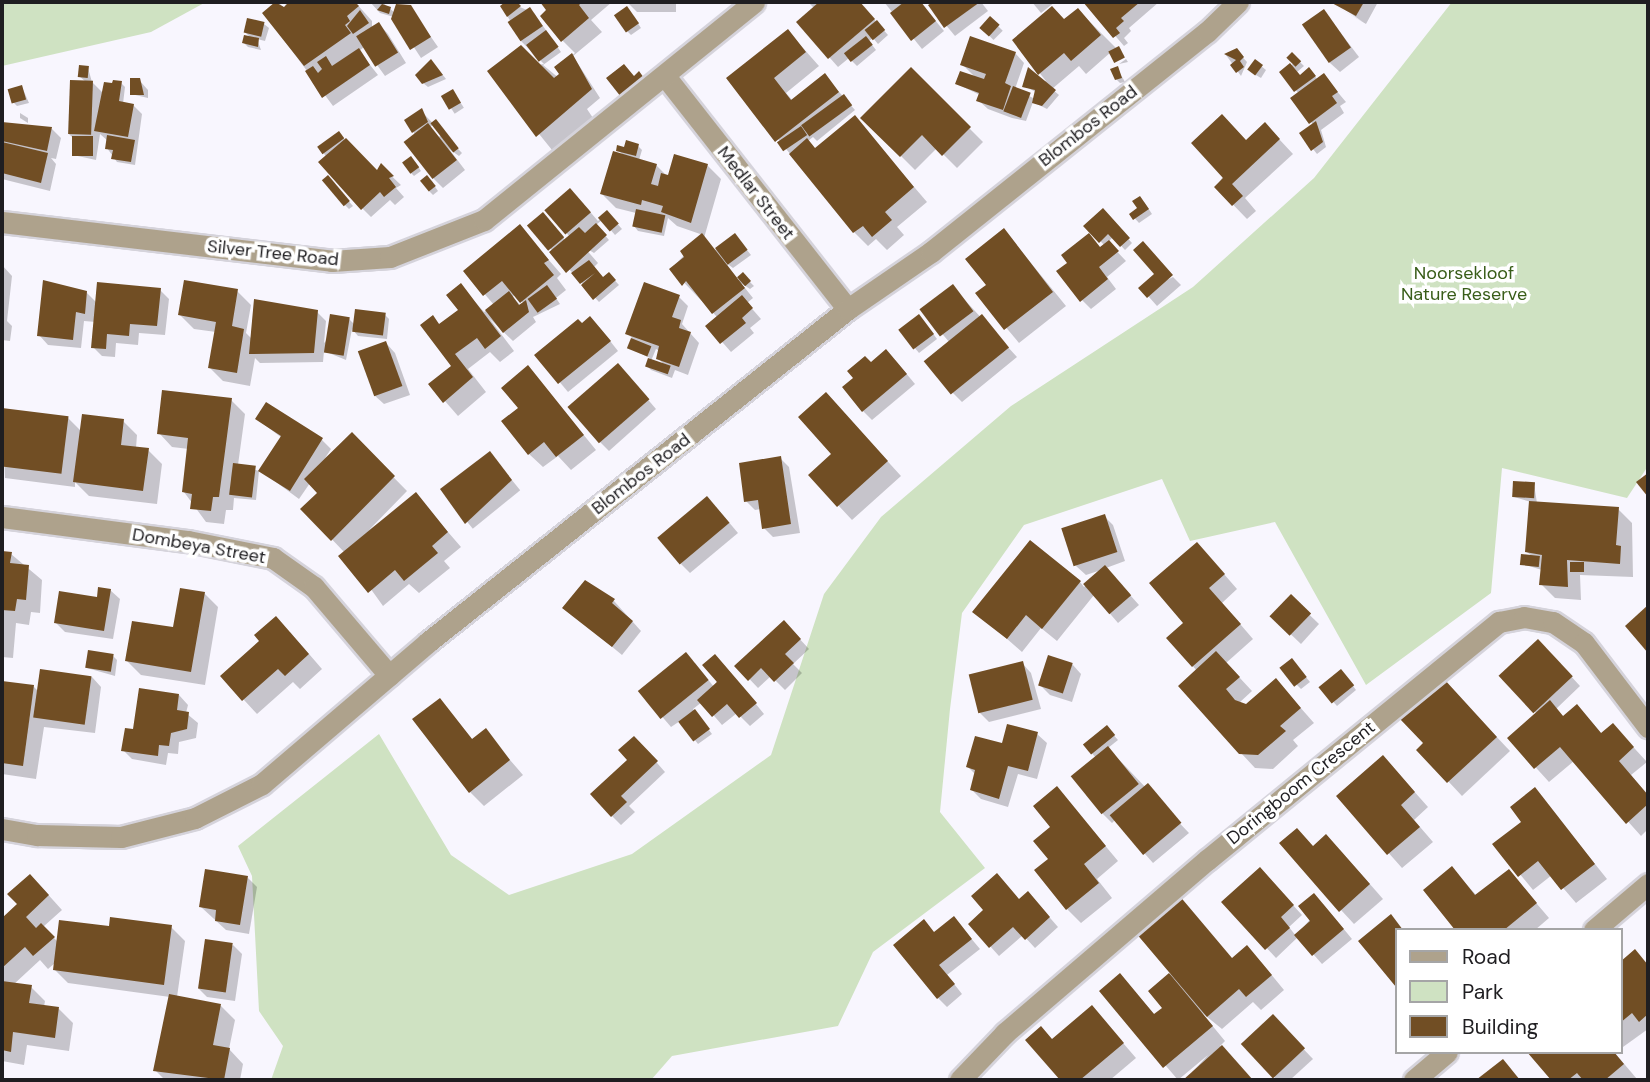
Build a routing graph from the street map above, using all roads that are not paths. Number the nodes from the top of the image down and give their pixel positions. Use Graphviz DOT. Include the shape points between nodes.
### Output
graph roads {
  1 [pos="754,2"];
  2 [pos="1238,2"];
  3 [pos="665,76"];
  4 [pos="2,222"];
  5 [pos="848,310"];
  6 [pos="2,517"];
  7 [pos="389,675"];
  8 [pos="1648,727"];
  9 [pos="2,829"];
  10 [pos="1648,884"];
  11 [pos="1596,928"];
  12 [pos="1445,1054"];
  13 [pos="960,1080"];
  14 [pos="1414,1080"];
  1 -- 3 [label="street, Silver Tree Road"];
  2 -- 5 [label="street, Blombos Road" via="1207,32 931,251"];
  3 -- 4 [label="street, Silver Tree Road" via="484,220 390,257 332,261"];
  3 -- 5 [label="street, Medlar Street"];
  5 -- 7 [label="street, Blombos Road"];
  6 -- 7 [label="street, Dombeya Street" via="188,541 273,558 314,587"];
  7 -- 9 [label="street, Blombos Road" via="262,784 195,818 121,837 37,835"];
  8 -- 13 [label="street, Doringboom Crescent" via="1584,643 1553,622 1524,617 1499,622 1207,860 1005,1033"];
  10 -- 11 [label="street"];
  12 -- 14 [label="street"];
}
